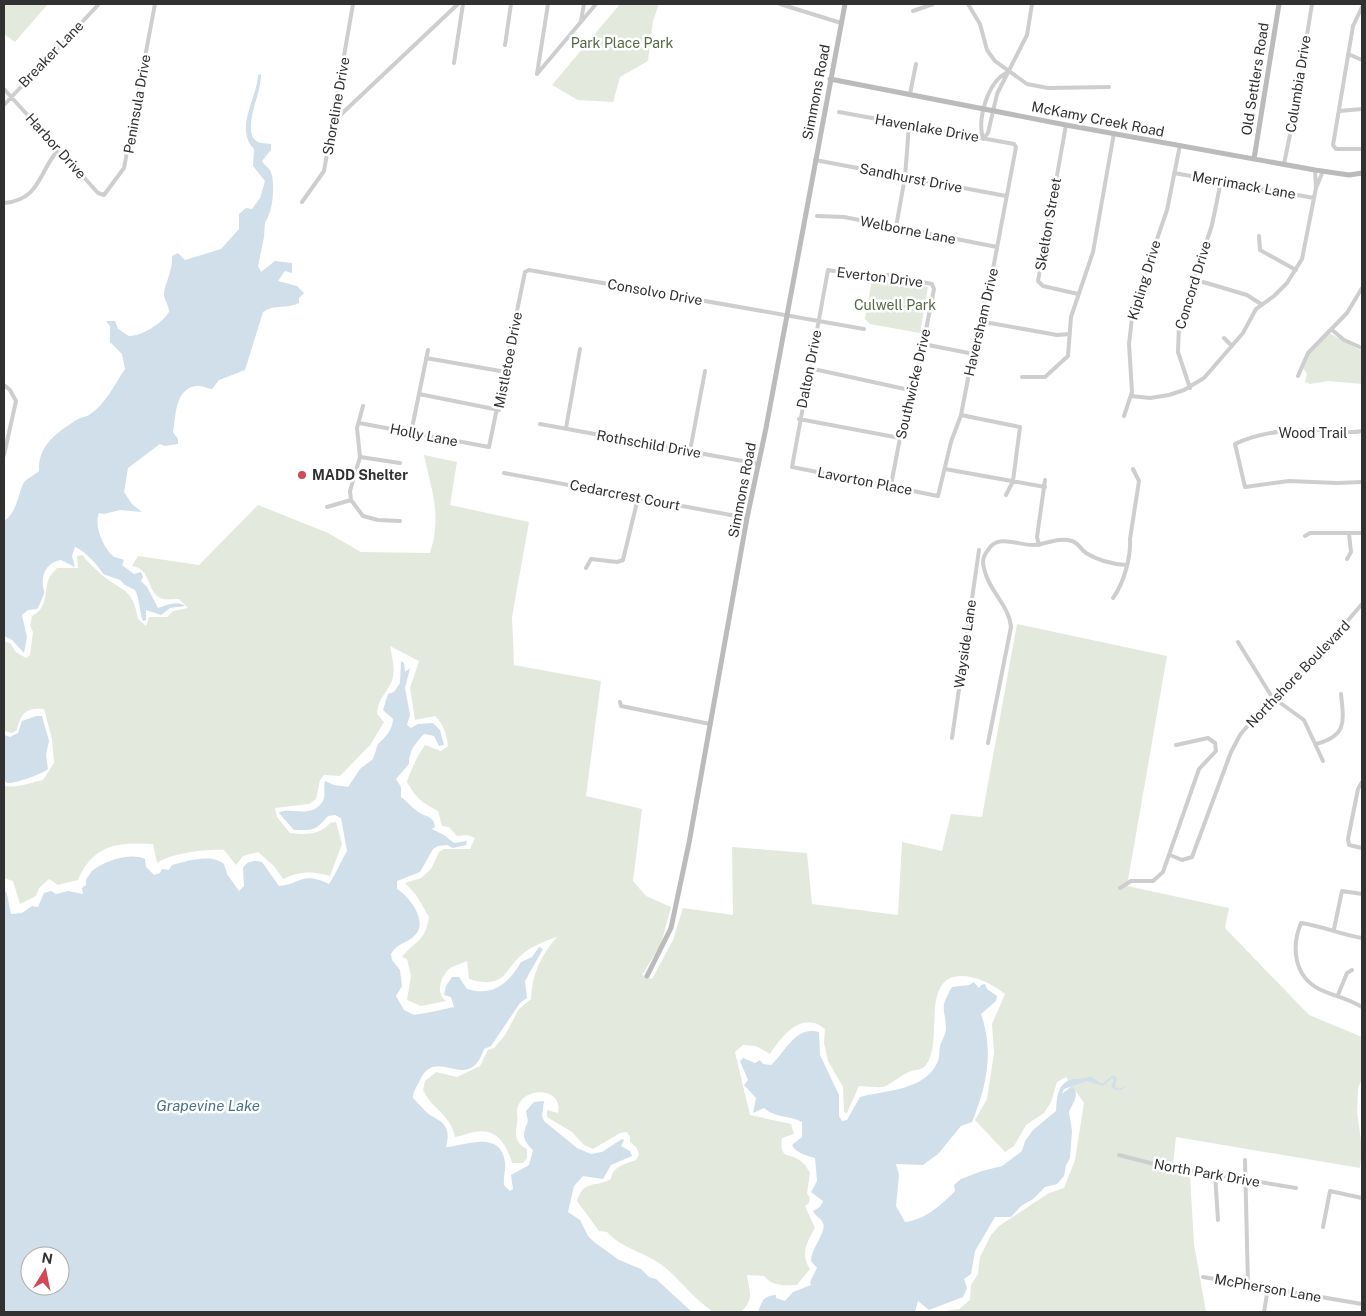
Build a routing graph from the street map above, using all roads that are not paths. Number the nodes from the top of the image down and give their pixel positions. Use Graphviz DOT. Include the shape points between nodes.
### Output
graph roads {
  1 [pos="100,4"];
  2 [pos="155,4"];
  3 [pos="353,4"];
  4 [pos="458,4"];
  5 [pos="463,4"];
  6 [pos="511,4"];
  7 [pos="548,4"];
  8 [pos="584,4"];
  9 [pos="596,4"];
  10 [pos="780,4"];
  11 [pos="845,4"];
  12 [pos="933,4"];
  13 [pos="968,4"];
  14 [pos="1032,4"];
  15 [pos="1279,4"];
  16 [pos="1312,4"];
  17 [pos="1362,6"];
  18 [pos="913,11"];
  19 [pos="580,23"];
  20 [pos="841,23"];
  21 [pos="505,44"];
  22 [pos="1348,54"];
  23 [pos="1362,60"];
  24 [pos="454,63"];
  25 [pos="916,64"];
  26 [pos="1008,72"];
  27 [pos="830,79"];
  28 [pos="1109,87"];
  29 [pos="4,89"];
  30 [pos="910,94"];
  31 [pos="10,97"];
  32 [pos="4,105"];
  33 [pos="985,108"];
  34 [pos="992,109"];
  35 [pos="1362,110"];
  36 [pos="1339,111"];
  37 [pos="839,112"];
  38 [pos="333,122"];
  39 [pos="909,125"];
  40 [pos="1066,125"];
  41 [pos="1114,134"];
  42 [pos="983,139"];
  43 [pos="1015,145"];
  44 [pos="1180,145"];
  45 [pos="59,149"];
  46 [pos="1362,149"];
  47 [pos="1254,159"];
  48 [pos="815,160"];
  49 [pos="1284,164"];
  50 [pos="1315,170"];
  51 [pos="1323,171"];
  52 [pos="1174,173"];
  53 [pos="1362,173"];
  54 [pos="905,177"];
  55 [pos="1221,181"];
  56 [pos="1316,188"];
  57 [pos="101,195"];
  58 [pos="1006,196"];
  59 [pos="1314,198"];
  60 [pos="302,202"];
  61 [pos="4,203"];
  62 [pos="818,216"];
  63 [pos="896,227"];
  64 [pos="1259,236"];
  65 [pos="997,247"];
  66 [pos="828,270"];
  67 [pos="1296,270"];
  68 [pos="525,272"];
  69 [pos="1193,279"];
  70 [pos="932,284"];
  71 [pos="1362,288"];
  72 [pos="1078,294"];
  73 [pos="1261,304"];
  74 [pos="786,315"];
  75 [pos="818,321"];
  76 [pos="980,321"];
  77 [pos="864,329"];
  78 [pos="1331,329"];
  79 [pos="1070,334"];
  80 [pos="1224,338"];
  81 [pos="924,344"];
  82 [pos="1232,346"];
  83 [pos="1362,348"];
  84 [pos="580,349"];
  85 [pos="428,350"];
  86 [pos="974,354"];
  87 [pos="426,358"];
  88 [pos="809,368"];
  89 [pos="705,371"];
  90 [pos="506,372"];
  91 [pos="1298,376"];
  92 [pos="1022,377"];
  93 [pos="4,385"];
  94 [pos="1190,388"];
  95 [pos="914,391"];
  96 [pos="419,394"];
  97 [pos="1132,396"];
  98 [pos="363,406"];
  99 [pos="498,410"];
  100 [pos="961,416"];
  101 [pos="1124,416"];
  102 [pos="799,419"];
  103 [pos="360,423"];
  104 [pos="540,424"];
  105 [pos="566,428"];
  106 [pos="1362,432"];
  107 [pos="411,433"];
  108 [pos="900,438"];
  109 [pos="490,447"];
  110 [pos="690,451"];
  111 [pos="4,455"];
  112 [pos="360,456"];
  113 [pos="400,463"];
  114 [pos="759,464"];
  115 [pos="792,468"];
  116 [pos="945,469"];
  117 [pos="1133,469"];
  118 [pos="504,473"];
  119 [pos="1045,480"];
  120 [pos="1014,481"];
  121 [pos="1362,482"];
  122 [pos="891,485"];
  123 [pos="1044,487"];
  124 [pos="1006,495"];
  125 [pos="938,496"];
  126 [pos="638,498"];
  127 [pos="351,500"];
  128 [pos="328,507"];
  129 [pos="747,518"];
  130 [pos="400,521"];
  131 [pos="1362,533"];
  132 [pos="1350,534"];
  133 [pos="1305,536"];
  134 [pos="1038,545"];
  135 [pos="979,550"];
  136 [pos="1347,559"];
  137 [pos="1126,564"];
  138 [pos="586,568"];
  139 [pos="1114,598"];
  140 [pos="1362,604"];
  141 [pos="1238,642"];
  142 [pos="1341,694"];
  143 [pos="1272,697"];
  144 [pos="620,702"];
  145 [pos="710,724"];
  146 [pos="952,738"];
  147 [pos="988,743"];
  148 [pos="1316,744"];
  149 [pos="1176,746"];
  150 [pos="1323,761"];
  151 [pos="1362,782"];
  152 [pos="1355,804"];
  153 [pos="1362,805"];
  154 [pos="1362,848"];
  155 [pos="1170,855"];
  156 [pos="1120,888"];
  157 [pos="1362,894"];
  158 [pos="1334,929"];
  159 [pos="1362,938"];
  160 [pos="1352,970"];
  161 [pos="647,976"];
  162 [pos="1338,995"];
  163 [pos="1362,1007"];
  164 [pos="1119,1155"];
  165 [pos="1245,1160"];
  166 [pos="1215,1174"];
  167 [pos="1246,1179"];
  168 [pos="1296,1188"];
  169 [pos="1362,1198"];
  170 [pos="1218,1220"];
  171 [pos="1323,1226"];
  172 [pos="1203,1277"];
  173 [pos="1248,1284"];
  174 [pos="1268,1288"];
  175 [pos="1362,1304"];
  176 [pos="1264,1312"];
  1 -- 31 [label="street, Breaker Lane"];
  2 -- 57 [label="street, Peninsula Drive" via="124,168 107,192"];
  3 -- 38 [label="street, Shoreline Drive"];
  4 -- 38 [label="street"];
  5 -- 24 [label="street"];
  6 -- 21 [label="street"];
  7 -- 19 [label="street" via="537,74"];
  8 -- 19 [label="street"];
  9 -- 19 [label="street"];
  10 -- 20 [label="street"];
  11 -- 20 [label="street, Simmons Road"];
  12 -- 18 [label="street"];
  13 -- 26 [label="street" via="980,24 987,50"];
  14 -- 26 [label="street" via="1027,34"];
  15 -- 47 [label="street, Old Settlers Road"];
  16 -- 49 [label="street, Columbia Drive"];
  17 -- 22 [label="street" via="1354,21"];
  20 -- 27 [label="street, Simmons Road"];
  22 -- 23 [label="street"];
  22 -- 36 [label="street"];
  25 -- 30 [label="street"];
  26 -- 28 [label="street" via="1028,84 1048,88"];
  26 -- 33 [label="street" via="1000,75 988,94"];
  26 -- 34 [label="street"];
  27 -- 30 [label="street, McKamy Creek Road"];
  27 -- 48 [label="street, Simmons Road"];
  29 -- 31 [label="street, Harbor Drive"];
  30 -- 33 [label="street, McKamy Creek Road"];
  31 -- 32 [label="street, Breaker Lane"];
  31 -- 45 [label="street, Harbor Drive"];
  33 -- 34 [label="street, McKamy Creek Road"];
  33 -- 42 [label="street" via="981,131"];
  34 -- 40 [label="street, McKamy Creek Road"];
  34 -- 42 [label="street" via="988,133"];
  35 -- 36 [label="street"];
  36 -- 46 [label="street" via="1334,148"];
  37 -- 39 [label="street, Havenlake Drive"];
  38 -- 60 [label="street, Shoreline Drive" via="324,171"];
  39 -- 42 [label="street, Havenlake Drive"];
  39 -- 54 [label="street"];
  40 -- 41 [label="street, McKamy Creek Road"];
  40 -- 72 [label="street, Skelton Street" via="1038,281 1043,286"];
  41 -- 44 [label="street, McKamy Creek Road"];
  41 -- 72 [label="street" via="1093,252"];
  42 -- 43 [label="street, Havenlake Drive"];
  43 -- 58 [label="street, Haversham Drive"];
  44 -- 47 [label="street, McKamy Creek Road"];
  44 -- 52 [label="street, Kipling Drive"];
  45 -- 57 [label="street, Harbor Drive"];
  45 -- 61 [label="street" via="28,196"];
  47 -- 49 [label="street, McKamy Creek Road"];
  48 -- 54 [label="street, Sandhurst Drive"];
  48 -- 74 [label="street, Simmons Road"];
  49 -- 50 [label="street, McKamy Creek Road"];
  50 -- 51 [label="street, McKamy Creek Road"];
  50 -- 56 [label="street"];
  51 -- 53 [label="street, McKamy Creek Road" via="1349,175"];
  51 -- 56 [label="street"];
  52 -- 55 [label="street, Merrimack Lane"];
  52 -- 97 [label="street, Kipling Drive" via="1166,210 1133,309 1128,344"];
  54 -- 58 [label="street, Sandhurst Drive"];
  54 -- 63 [label="street"];
  55 -- 59 [label="street, Merrimack Lane"];
  55 -- 69 [label="street, Concord Drive" via="1212,225"];
  56 -- 59 [label="street"];
  58 -- 65 [label="street, Haversham Drive"];
  59 -- 67 [label="street" via="1302,259"];
  62 -- 63 [label="street, Welborne Lane" via="844,217"];
  63 -- 65 [label="street, Welborne Lane"];
  64 -- 67 [label="street" via="1260,250"];
  65 -- 76 [label="street, Haversham Drive"];
  66 -- 70 [label="street, Everton Drive" via="857,275 888,275"];
  66 -- 75 [label="street, Dalton Drive"];
  67 -- 73 [label="street" via="1274,296"];
  68 -- 74 [label="street, Consolvo Drive" via="533,270"];
  68 -- 90 [label="street, Mistletoe Drive"];
  69 -- 73 [label="street" via="1247,295"];
  69 -- 94 [label="street, Concord Drive" via="1177,341"];
  70 -- 81 [label="street, Southwicke Drive" via="934,291"];
  71 -- 78 [label="street" via="1347,313"];
  72 -- 79 [label="street"];
  73 -- 82 [label="street"];
  74 -- 75 [label="street, Consolvo Drive"];
  74 -- 114 [label="street, Simmons Road"];
  75 -- 77 [label="street, Consolvo Drive"];
  75 -- 88 [label="street, Dalton Drive"];
  76 -- 79 [label="street" via="1058,335"];
  76 -- 86 [label="street, Haversham Drive"];
  78 -- 83 [label="street" via="1344,340"];
  78 -- 91 [label="street" via="1308,353"];
  79 -- 92 [label="street" via="1068,356 1055,369 1040,378"];
  80 -- 82 [label="street"];
  81 -- 86 [label="street"];
  81 -- 95 [label="street, Southwicke Drive"];
  82 -- 94 [label="street" via="1204,378"];
  84 -- 105 [label="street"];
  85 -- 87 [label="street"];
  86 -- 100 [label="street, Haversham Drive"];
  87 -- 90 [label="street"];
  87 -- 96 [label="street"];
  88 -- 95 [label="street"];
  88 -- 102 [label="street, Dalton Drive"];
  89 -- 110 [label="street"];
  90 -- 99 [label="street, Mistletoe Drive"];
  93 -- 111 [label="street" via="16,401"];
  94 -- 97 [label="street" via="1158,398"];
  95 -- 108 [label="street, Southwicke Drive"];
  96 -- 99 [label="street"];
  96 -- 107 [label="street"];
  97 -- 101 [label="street, Kipling Drive"];
  98 -- 103 [label="street"];
  99 -- 109 [label="street, Mistletoe Drive"];
  100 -- 116 [label="street, Haversham Drive"];
  100 -- 120 [label="street" via="1020,427"];
  102 -- 108 [label="street"];
  102 -- 115 [label="street, Dalton Drive"];
  103 -- 107 [label="street, Holly Lane"];
  103 -- 112 [label="street" via="357,435"];
  104 -- 105 [label="street, Rothschild Drive"];
  105 -- 110 [label="street, Rothschild Drive"];
  106 -- 121 [label="street, Wood Trail" via="1315,430 1269,433 1235,444 1245,487 1289,481"];
  107 -- 109 [label="street, Holly Lane"];
  108 -- 122 [label="street, Southwicke Drive"];
  110 -- 114 [label="street, Rothschild Drive"];
  112 -- 113 [label="street"];
  112 -- 127 [label="street" via="350,491"];
  114 -- 129 [label="street, Simmons Road"];
  115 -- 122 [label="street, Lavorton Place"];
  116 -- 120 [label="street"];
  116 -- 125 [label="street, Haversham Drive"];
  117 -- 137 [label="street" via="1140,481"];
  118 -- 126 [label="street, Cedarcrest Court"];
  119 -- 123 [label="street"];
  120 -- 123 [label="street"];
  120 -- 124 [label="street"];
  122 -- 125 [label="street, Lavorton Place"];
  123 -- 134 [label="street"];
  126 -- 129 [label="street, Cedarcrest Court"];
  126 -- 138 [label="street" via="623,560 591,559"];
  127 -- 128 [label="street"];
  127 -- 130 [label="street" via="363,516"];
  129 -- 145 [label="street, Simmons Road"];
  131 -- 132 [label="street"];
  132 -- 133 [label="street" via="1310,533"];
  132 -- 136 [label="street" via="1351,552"];
  134 -- 137 [label="street" via="1051,540 1069,540 1077,542 1084,552"];
  134 -- 147 [label="street" via="1004,541 989,547 986,553 984,568 1007,612 1011,627"];
  135 -- 146 [label="street, Wayside Lane"];
  137 -- 139 [label="street"];
  140 -- 143 [label="street, Northshore Boulevard" via="1315,659"];
  141 -- 143 [label="street"];
  142 -- 148 [label="street" via="1343,724 1334,738"];
  143 -- 148 [label="street" via="1304,720"];
  143 -- 155 [label="street, Northshore Boulevard" via="1240,735 1231,752 1192,857 1182,860"];
  144 -- 145 [label="street" via="621,706"];
  145 -- 161 [label="street, Simmons Road" via="671,928"];
  148 -- 150 [label="street"];
  149 -- 155 [label="street" via="1208,738 1215,743 1216,751 1199,769"];
  151 -- 152 [label="street"];
  152 -- 153 [label="street"];
  152 -- 154 [label="street" via="1348,840 1352,846"];
  155 -- 156 [label="street" via="1157,879 1131,881"];
  157 -- 158 [label="street" via="1342,891"];
  158 -- 159 [label="street" via="1344,935"];
  158 -- 162 [label="street" via="1301,924 1295,953 1296,964 1317,988"];
  160 -- 162 [label="street" via="1346,973"];
  162 -- 163 [label="street"];
  164 -- 166 [label="street, North Park Drive"];
  165 -- 167 [label="street"];
  166 -- 167 [label="street, North Park Drive"];
  166 -- 170 [label="street"];
  167 -- 168 [label="street, North Park Drive"];
  167 -- 173 [label="street"];
  169 -- 171 [label="street" via="1330,1192"];
  172 -- 173 [label="street, McPherson Lane"];
  173 -- 174 [label="street, McPherson Lane"];
  174 -- 175 [label="street, McPherson Lane"];
  174 -- 176 [label="street"];
}
